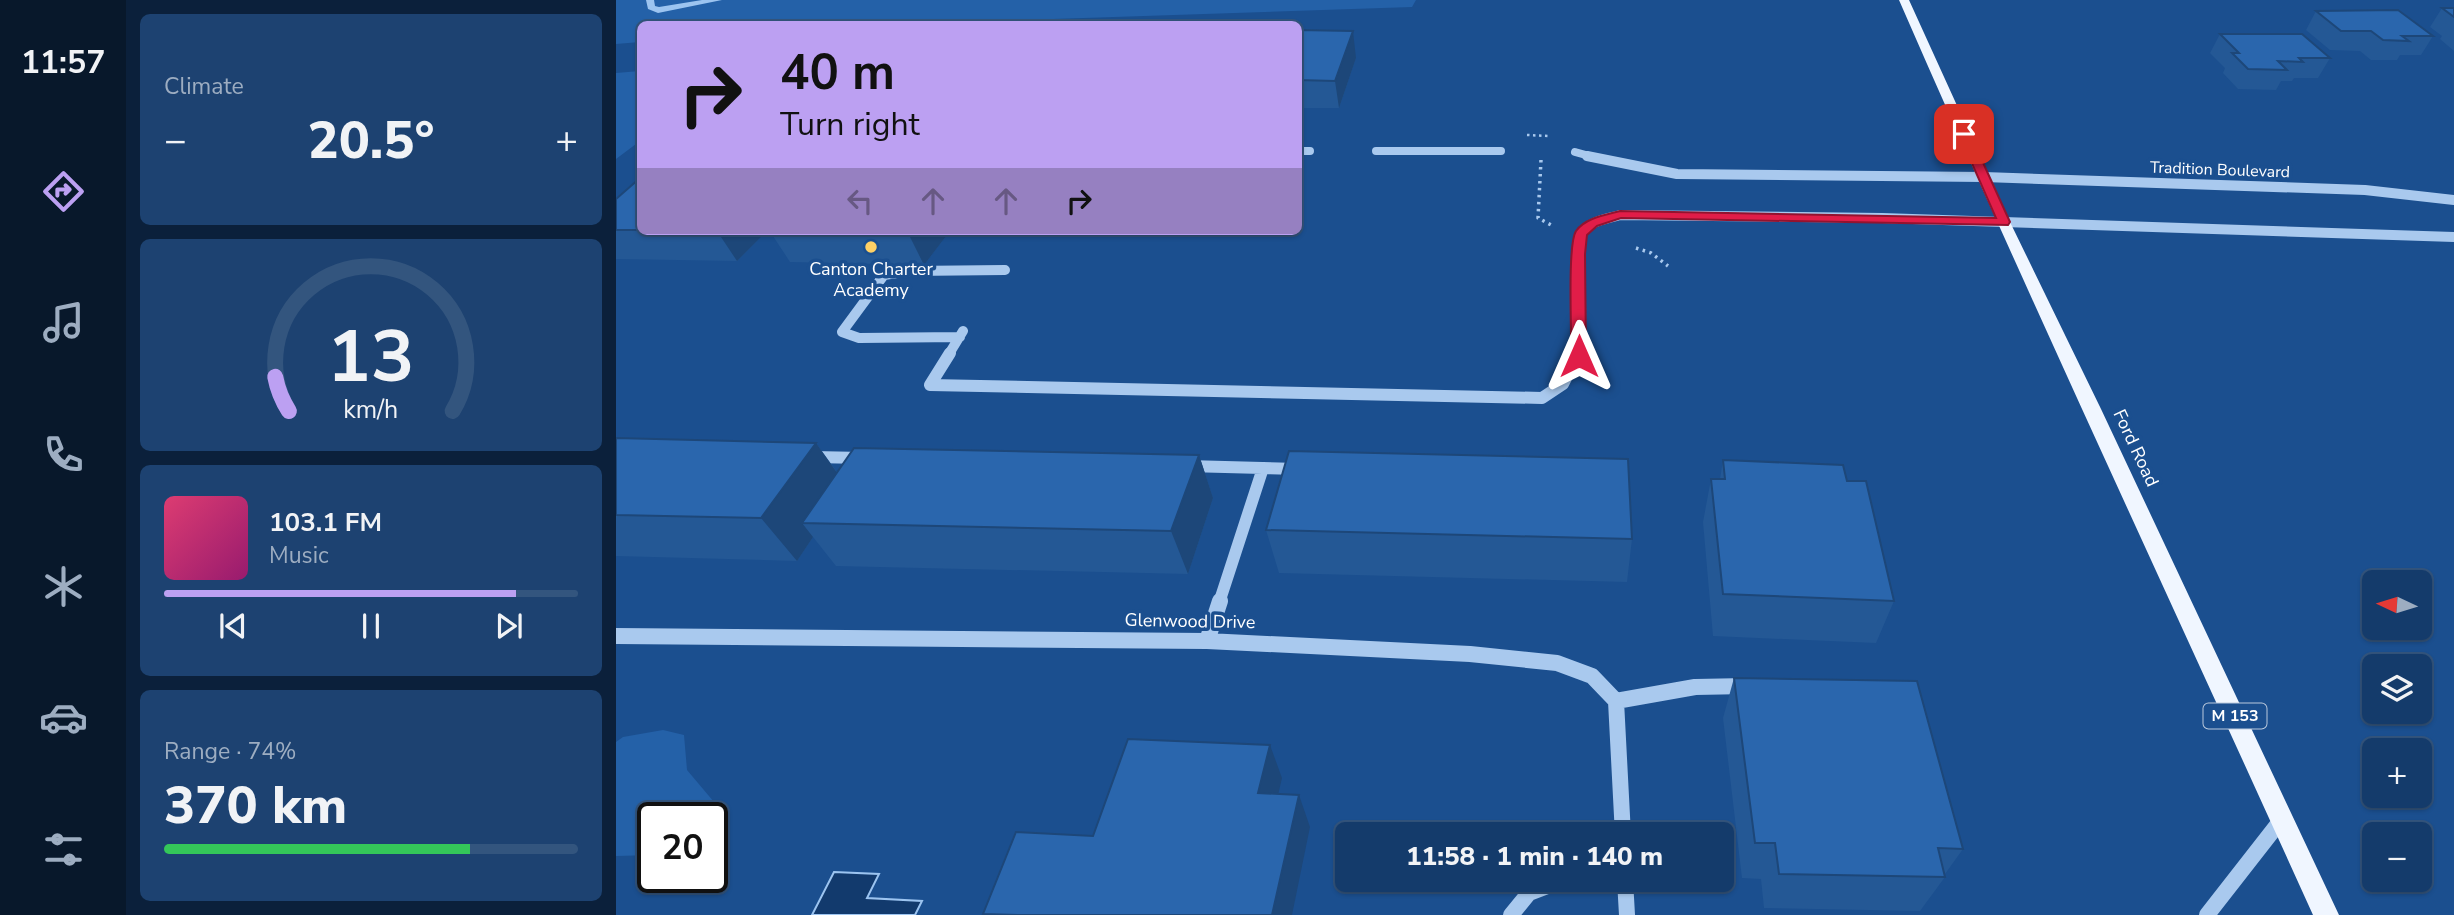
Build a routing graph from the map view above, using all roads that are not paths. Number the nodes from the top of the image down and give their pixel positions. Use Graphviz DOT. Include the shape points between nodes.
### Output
graph roads {
  1 [pos="1904,0"];
  2 [pos="1302,151"];
  3 [pos="1310,151"];
  4 [pos="1376,151"];
  5 [pos="1501,151"];
  6 [pos="1575,152"];
  7 [pos="1984,177"];
  8 [pos="2454,200"];
  9 [pos="2003,222"];
  10 [pos="2454,237"];
  11 [pos="1005,270"];
  12 [pos="804,457"];
  13 [pos="884,458"];
  14 [pos="1168,466"];
  15 [pos="1263,468"];
  16 [pos="1316,469"];
  17 [pos="616,636"];
  18 [pos="1207,641"];
  19 [pos="1762,686"];
  20 [pos="1616,701"];
  21 [pos="2282,819"];
  22 [pos="1622,822"];
  23 [pos="1532,892"];
  24 [pos="1626,892"];
  25 [pos="1511,915"];
  26 [pos="1627,915"];
  27 [pos="2207,915"];
  28 [pos="2326,915"];
  1 -- 7 [label="main road, Ford Road / M 153"];
  2 -- 3 [label="street"];
  4 -- 5 [label="street"];
  6 -- 7 [label="street, Tradition Boulevard" via="1677,174"];
  7 -- 8 [label="street, Tradition Boulevard" via="2365,190"];
  7 -- 9 [label="main road, Ford Road / M 153"];
  9 -- 10 [label="street"];
  9 -- 11 [label="street" via="1620,215 1593,223 1581,233 1578,254 1579,356 1563,384 1542,398 930,385 961,334 859,338 842,332 884,275"];
  9 -- 21 [label="main road, Ford Road / M 153"];
  12 -- 13 [label="street"];
  14 -- 15 [label="street"];
  15 -- 16 [label="street"];
  15 -- 18 [label="street"];
  17 -- 18 [label="street, Glenwood Drive"];
  18 -- 20 [label="street, Glenwood Drive" via="1471,654 1557,663 1592,676"];
  19 -- 20 [label="street" via="1695,687"];
  20 -- 22 [label="street"];
  21 -- 27 [label="street"];
  21 -- 28 [label="main road, Ford Road / M 153"];
  23 -- 25 [label="street"];
  24 -- 26 [label="street"];
}
